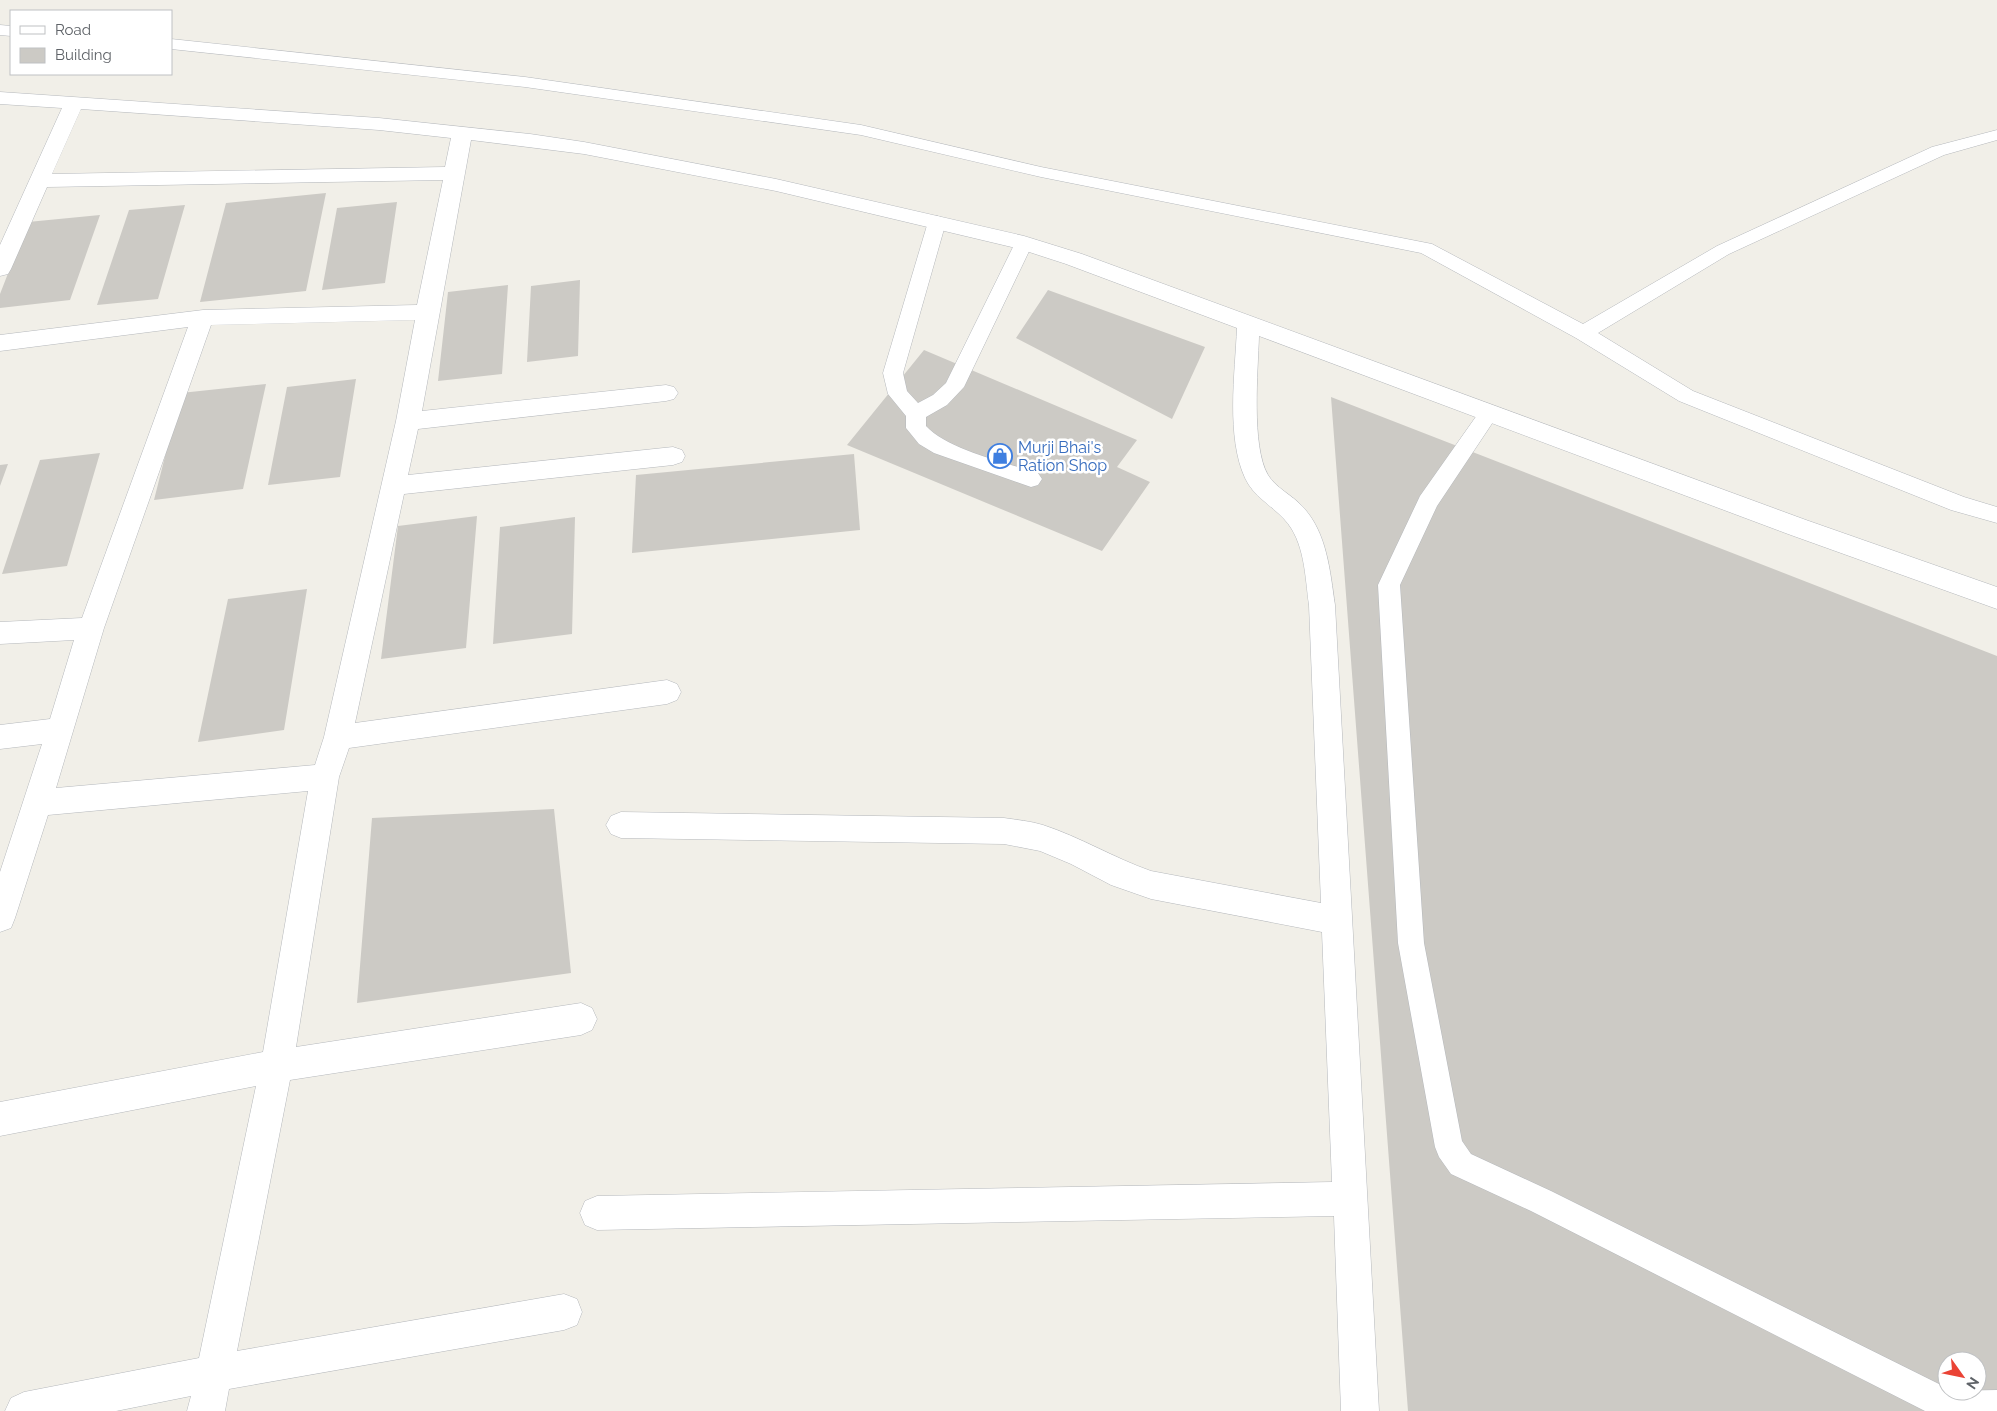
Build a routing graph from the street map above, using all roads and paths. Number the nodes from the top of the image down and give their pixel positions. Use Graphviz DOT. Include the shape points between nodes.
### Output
graph roads {
  1 [pos="172,44"];
  2 [pos="0,98"];
  3 [pos="74,103"];
  4 [pos="462,133"];
  5 [pos="1997,135"];
  6 [pos="454,173"];
  7 [pos="39,181"];
  8 [pos="937,222"];
  9 [pos="1024,243"];
  10 [pos="0,269"];
  11 [pos="427,312"];
  12 [pos="203,318"];
  13 [pos="1248,324"];
  14 [pos="1582,333"];
  15 [pos="0,343"];
  16 [pos="666,393"];
  17 [pos="1489,413"];
  18 [pos="916,414"];
  19 [pos="408,421"];
  20 [pos="673,456"];
  21 [pos="1031,479"];
  22 [pos="393,486"];
  23 [pos="1997,516"];
  24 [pos="1997,598"];
  25 [pos="91,628"];
  26 [pos="0,633"];
  27 [pos="667,692"];
  28 [pos="61,730"];
  29 [pos="0,737"];
  30 [pos="338,737"];
  31 [pos="325,777"];
  32 [pos="38,804"];
  33 [pos="621,825"];
  34 [pos="0,918"];
  35 [pos="1337,920"];
  36 [pos="581,1018"];
  37 [pos="277,1066"];
  38 [pos="0,1120"];
  39 [pos="1350,1199"];
  40 [pos="597,1214"];
  41 [pos="564,1312"];
  42 [pos="213,1373"];
  43 [pos="1997,1406"];
  44 [pos="24,1411"];
  45 [pos="206,1411"];
  46 [pos="1360,1411"];
  1 -- 14 [label="lane" via="525,82 861,130 1041,172 1426,248"];
  2 -- 3 [label="street"];
  3 -- 4 [label="street" via="295,117"];
  3 -- 7 [label="street"];
  4 -- 6 [label="street"];
  4 -- 8 [label="street" via="584,148 776,185"];
  5 -- 14 [label="lane" via="1938,151 1723,250"];
  6 -- 7 [label="street"];
  6 -- 11 [label="street"];
  7 -- 10 [label="street"];
  8 -- 9 [label="street"];
  8 -- 18 [label="lane" via="893,373 898,394"];
  9 -- 13 [label="street"];
  9 -- 18 [label="lane" via="954,387"];
  11 -- 12 [label="street"];
  11 -- 19 [label="street"];
  12 -- 15 [label="street"];
  12 -- 25 [label="street"];
  13 -- 17 [label="street"];
  13 -- 35 [label="street" via="1246,427 1251,460 1257,478 1298,518 1311,541 1322,605"];
  14 -- 23 [label="lane" via="1686,396"];
  16 -- 19 [label="street"];
  17 -- 24 [label="street"];
  17 -- 43 [label="lane" via="1428,502 1389,585 1411,943 1449,1147 1461,1164 1949,1406"];
  18 -- 21 [label="lane" via="916,428 941,448"];
  19 -- 22 [label="street"];
  20 -- 22 [label="street"];
  22 -- 30 [label="street"];
  25 -- 26 [label="street"];
  25 -- 28 [label="street"];
  27 -- 30 [label="street"];
  28 -- 29 [label="street"];
  28 -- 32 [label="street"];
  30 -- 31 [label="street"];
  31 -- 32 [label="street"];
  31 -- 37 [label="street"];
  32 -- 34 [label="street"];
  33 -- 35 [label="street" via="1004,831 1041,838 1151,885"];
  35 -- 39 [label="street"];
  36 -- 37 [label="street"];
  37 -- 38 [label="street"];
  37 -- 42 [label="street"];
  39 -- 40 [label="street"];
  39 -- 46 [label="street"];
  41 -- 42 [label="street"];
  42 -- 44 [label="street"];
  42 -- 45 [label="street"];
}
